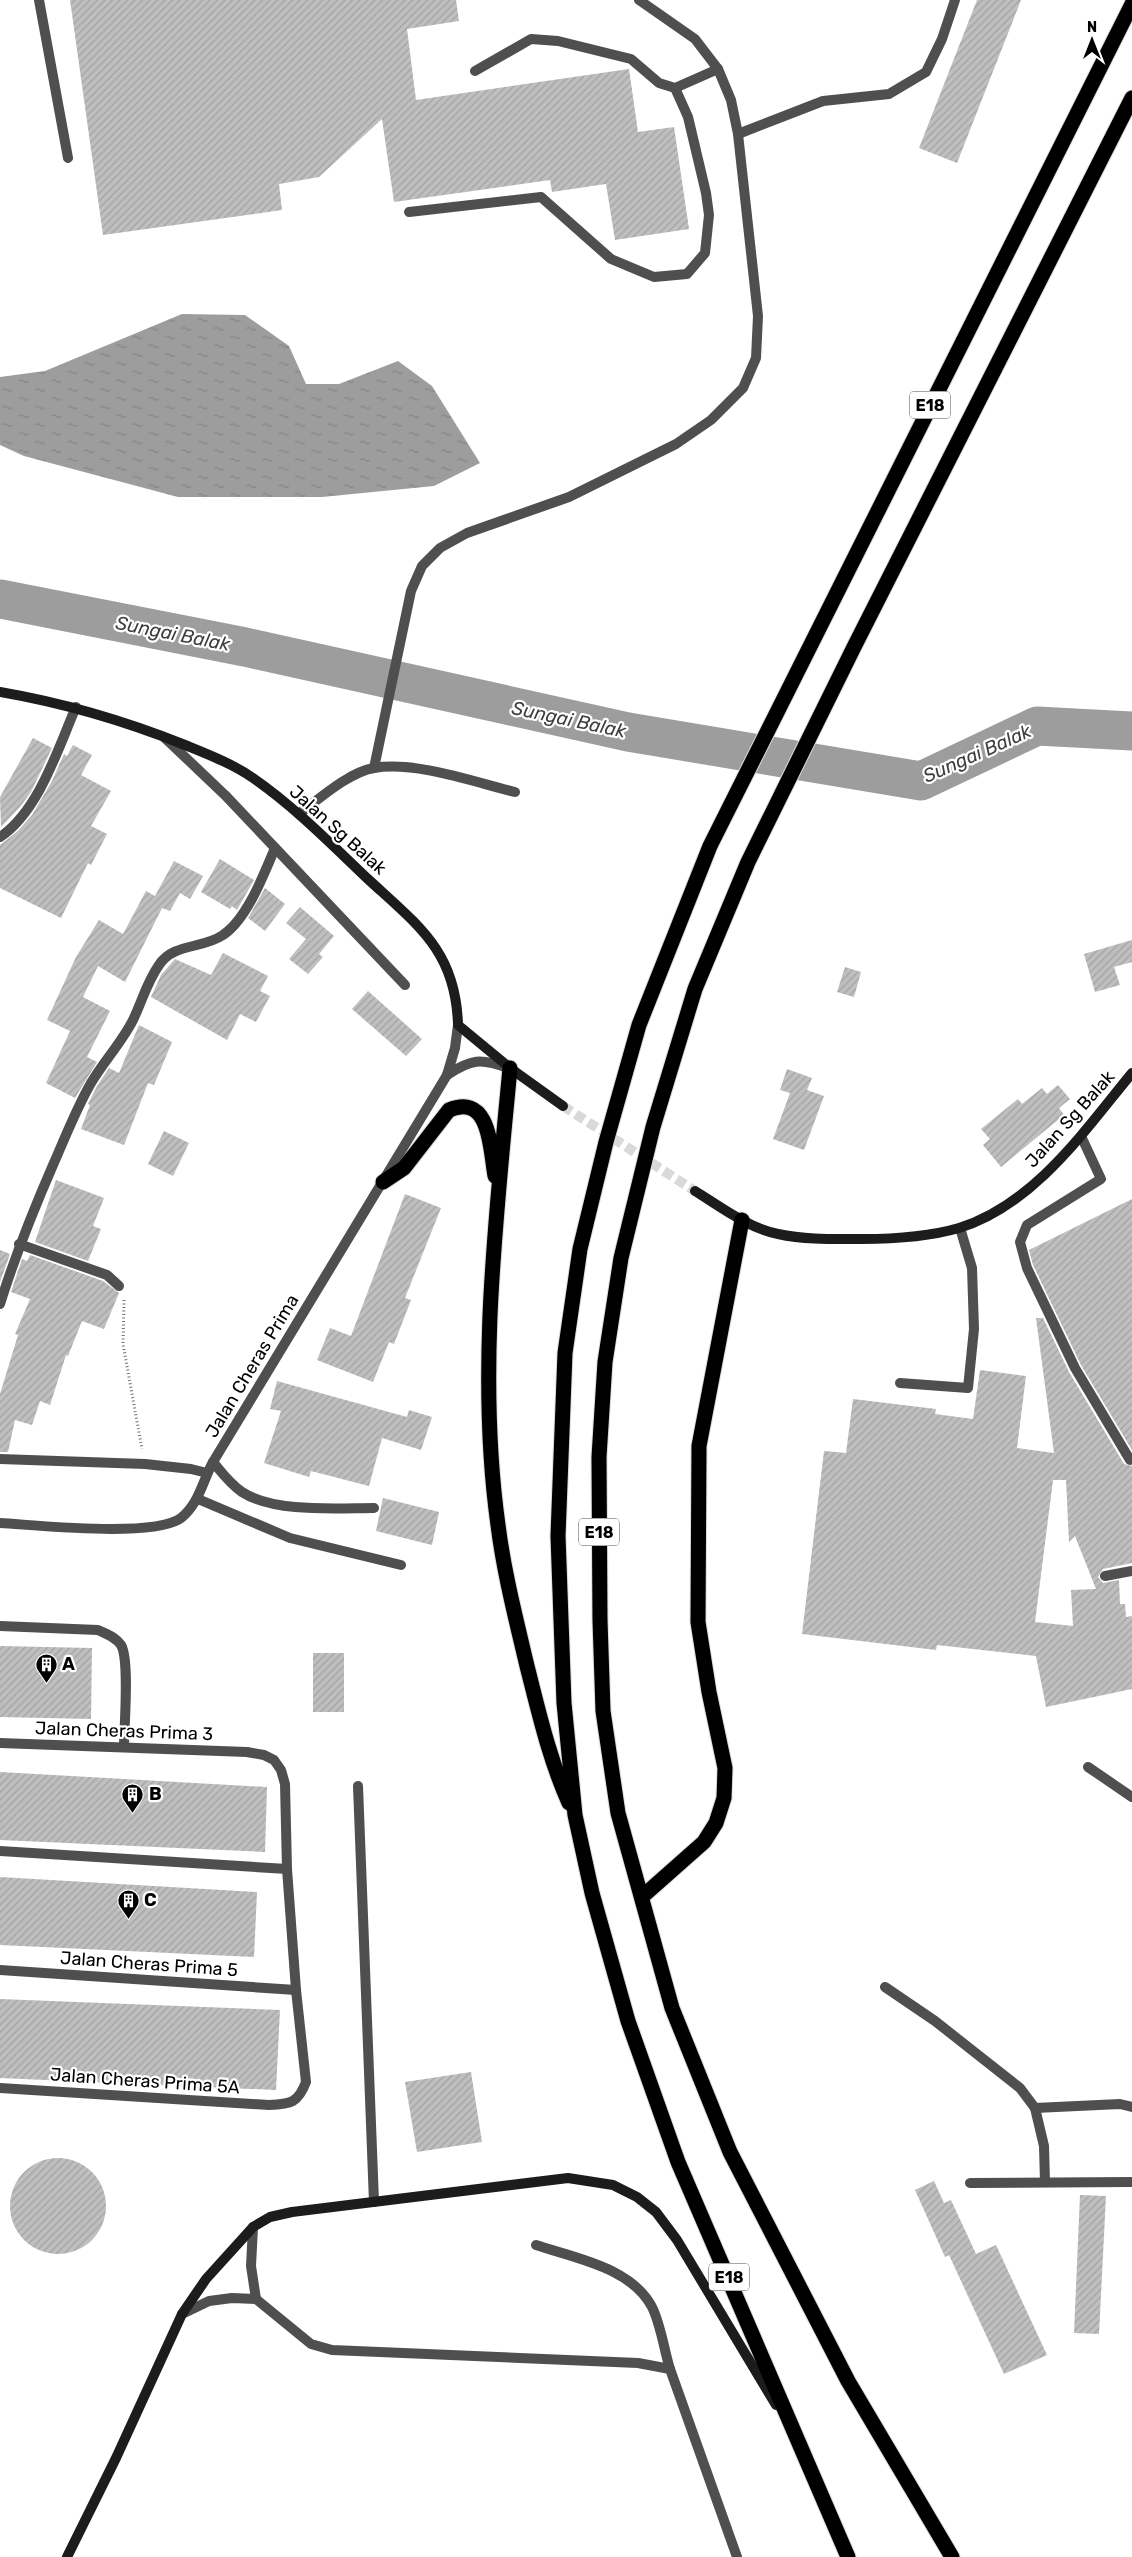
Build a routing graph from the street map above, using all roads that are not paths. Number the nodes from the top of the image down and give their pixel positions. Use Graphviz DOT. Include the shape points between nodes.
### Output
graph roads {
  1 [pos="39,0"];
  2 [pos="639,0"];
  3 [pos="954,1"];
  4 [pos="1132,4"];
  5 [pos="718,69"];
  6 [pos="475,71"];
  7 [pos="675,88"];
  8 [pos="1132,98"];
  9 [pos="738,134"];
  10 [pos="68,158"];
  11 [pos="409,212"];
  12 [pos="0,692"];
  13 [pos="76,707"];
  14 [pos="164,737"];
  15 [pos="374,768"];
  16 [pos="515,792"];
  17 [pos="299,814"];
  18 [pos="0,837"];
  19 [pos="275,848"];
  20 [pos="405,985"];
  21 [pos="458,1025"];
  22 [pos="510,1068"];
  23 [pos="1132,1073"];
  24 [pos="446,1075"];
  25 [pos="563,1106"];
  26 [pos="1081,1136"];
  27 [pos="383,1182"];
  28 [pos="695,1190"];
  29 [pos="498,1198"];
  30 [pos="742,1220"];
  31 [pos="960,1228"];
  32 [pos="19,1244"];
  33 [pos="119,1286"];
  34 [pos="0,1304"];
  35 [pos="900,1383"];
  36 [pos="0,1459"];
  37 [pos="1130,1460"];
  38 [pos="213,1462"];
  39 [pos="207,1473"];
  40 [pos="198,1499"];
  41 [pos="374,1508"];
  42 [pos="0,1523"];
  43 [pos="401,1565"];
  44 [pos="1132,1571"];
  45 [pos="1105,1576"];
  46 [pos="0,1626"];
  47 [pos="0,1743"];
  48 [pos="124,1747"];
  49 [pos="1088,1767"];
  50 [pos="358,1786"];
  51 [pos="1132,1797"];
  52 [pos="575,1816"];
  53 [pos="0,1851"];
  54 [pos="287,1869"];
  55 [pos="643,1896"];
  56 [pos="0,1970"];
  57 [pos="885,1987"];
  58 [pos="296,1990"];
  59 [pos="0,2088"];
  60 [pos="287,2104"];
  61 [pos="1132,2107"];
  62 [pos="1035,2108"];
  63 [pos="970,2182"];
  64 [pos="1045,2182"];
  65 [pos="1132,2182"];
  66 [pos="374,2202"];
  67 [pos="253,2227"];
  68 [pos="536,2245"];
  69 [pos="256,2300"];
  70 [pos="182,2314"];
  71 [pos="670,2369"];
  72 [pos="807,2457"];
  73 [pos="66,2557"];
  74 [pos="737,2557"];
  75 [pos="848,2557"];
  76 [pos="952,2557"];
  1 -- 10 [label="street"];
  2 -- 5 [label="street" via="695,39"];
  3 -- 9 [label="street" via="942,39 926,72 889,94 823,101"];
  4 -- 52 [label="highway, E18" via="710,846 639,1025 580,1249 565,1353 558,1536 564,1703"];
  5 -- 7 [label="street"];
  5 -- 9 [label="street" via="731,100"];
  6 -- 7 [label="street" via="531,39 558,41 631,59 658,83"];
  7 -- 11 [label="street" via="688,117 709,215 705,253 687,274 654,277 611,259 541,197"];
  8 -- 55 [label="highway, E18" via="748,862 695,989 652,1127 620,1258 605,1362 599,1457 603,1711 618,1813"];
  9 -- 15 [label="street" via="758,316 756,358 743,388 712,420 676,444 569,497 467,534 440,548 422,566 411,591"];
  12 -- 13 [label="street, Jalan Sg Balak"];
  13 -- 14 [label="street, Jalan Sg Balak"];
  13 -- 18 [label="street" via="49,771 25,813"];
  14 -- 17 [label="street, Jalan Sg Balak" via="252,777"];
  14 -- 19 [label="street"];
  15 -- 16 [label="street" via="420,768"];
  15 -- 17 [label="street" via="338,785"];
  17 -- 21 [label="street, Jalan Sg Balak" via="420,926 442,955 458,1007"];
  19 -- 20 [label="street"];
  19 -- 32 [label="street" via="253,895 223,935 178,949 160,962 133,1019 92,1082 72,1120"];
  21 -- 22 [label="street"];
  21 -- 24 [label="street, Jalan Cheras Prima"];
  22 -- 24 [label="street" via="489,1061 475,1061 463,1064"];
  22 -- 25 [label="street"];
  22 -- 29 [label="highway"];
  23 -- 26 [label="street, Jalan Sg Balak"];
  24 -- 27 [label="street, Jalan Cheras Prima"];
  26 -- 31 [label="street, Jalan Sg Balak" via="1023,1192"];
  26 -- 37 [label="street" via="1102,1179 1027,1225 1020,1242 1027,1268 1075,1368"];
  27 -- 29 [label="highway" via="404,1168 449,1110 458,1106 479,1113 486,1122"];
  27 -- 38 [label="street, Jalan Cheras Prima"];
  28 -- 30 [label="street, Jalan Sg Balak"];
  29 -- 52 [label="highway" via="489,1346 490,1432 498,1524 512,1604 553,1767"];
  30 -- 31 [label="street, Jalan Sg Balak" via="777,1234 810,1239 890,1239"];
  30 -- 55 [label="highway" via="699,1446 698,1622 725,1768 724,1798 716,1823 704,1842"];
  31 -- 35 [label="street" via="972,1268 974,1329 968,1388"];
  32 -- 33 [label="street" via="107,1275"];
  32 -- 34 [label="street"];
  36 -- 39 [label="street" via="145,1464"];
  38 -- 39 [label="street, Jalan Cheras Prima"];
  38 -- 41 [label="street" via="227,1481 243,1493 263,1501 311,1508"];
  39 -- 40 [label="street, Jalan Cheras Prima"];
  40 -- 42 [label="street, Jalan Cheras Prima" via="181,1518 151,1528"];
  40 -- 43 [label="street" via="290,1538"];
  44 -- 45 [label="street"];
  46 -- 48 [label="street" via="98,1630 121,1645 125,1659"];
  47 -- 48 [label="street, Jalan Cheras Prima 3"];
  48 -- 54 [label="street, Jalan Cheras Prima 3" via="247,1752 269,1758 281,1770 285,1784"];
  49 -- 51 [label="street"];
  50 -- 66 [label="street"];
  52 -- 72 [label="highway, E18" via="592,1893 653,2096 678,2162"];
  53 -- 54 [label="street"];
  54 -- 58 [label="street, Jalan Cheras Prima 3"];
  55 -- 76 [label="highway, E18" via="672,2008 730,2152 848,2382"];
  56 -- 58 [label="street, Jalan Cheras Prima 5"];
  57 -- 62 [label="street" via="935,2021 1020,2088"];
  58 -- 60 [label="street, Jalan Cheras Prima 3" via="306,2082 301,2096"];
  59 -- 60 [label="street, Jalan Cheras Prima 5A"];
  61 -- 62 [label="street" via="1120,2104"];
  62 -- 64 [label="street" via="1044,2146"];
  63 -- 64 [label="street"];
  64 -- 65 [label="street"];
  66 -- 67 [label="street" via="292,2212 270,2217"];
  66 -- 72 [label="street" via="568,2178 613,2185 637,2197 656,2212 677,2240"];
  67 -- 69 [label="street" via="251,2266"];
  67 -- 70 [label="street" via="206,2279"];
  68 -- 71 [label="street" via="632,2282 652,2306"];
  69 -- 70 [label="street" via="232,2298 209,2301"];
  69 -- 71 [label="street" via="310,2344 332,2350 638,2363"];
  70 -- 73 [label="street"];
  71 -- 74 [label="street"];
  72 -- 75 [label="highway, E18"];
}
